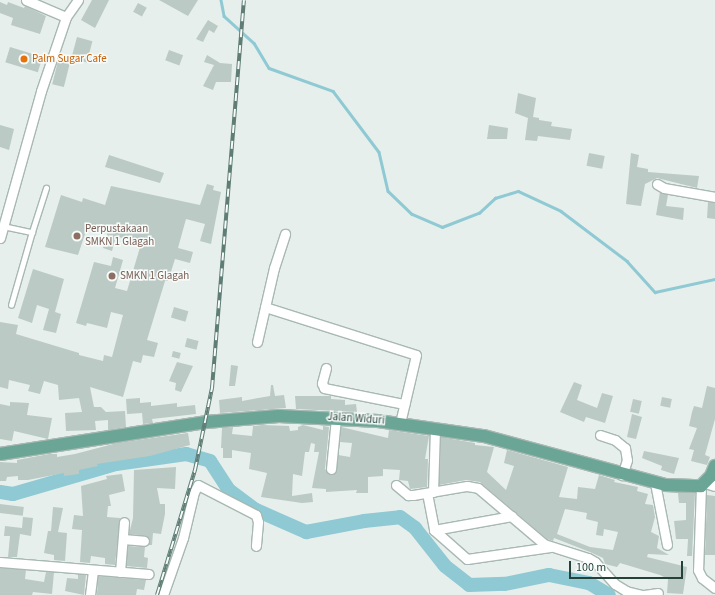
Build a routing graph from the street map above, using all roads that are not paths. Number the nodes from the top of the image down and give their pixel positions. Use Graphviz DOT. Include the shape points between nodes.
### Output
graph roads {
  1 [pos="26,0"];
  2 [pos="78,0"];
  3 [pos="66,17"];
  4 [pos="658,184"];
  5 [pos="46,188"];
  6 [pos="715,198"];
  7 [pos="3,215"];
  8 [pos="3,226"];
  9 [pos="32,232"];
  10 [pos="285,234"];
  11 [pos="0,238"];
  12 [pos="11,305"];
  13 [pos="265,307"];
  14 [pos="257,342"];
  15 [pos="326,368"];
  16 [pos="404,405"];
  17 [pos="336,418"];
  18 [pos="401,420"];
  19 [pos="436,429"];
  20 [pos="600,435"];
  21 [pos="0,454"];
  22 [pos="715,466"];
  23 [pos="624,468"];
  24 [pos="331,469"];
  25 [pos="659,484"];
  26 [pos="707,484"];
  27 [pos="396,485"];
  28 [pos="430,493"];
  29 [pos="512,516"];
  30 [pos="124,522"];
  31 [pos="434,530"];
  32 [pos="123,539"];
  33 [pos="144,541"];
  34 [pos="667,545"];
  35 [pos="256,546"];
  36 [pos="550,547"];
  37 [pos="0,562"];
  38 [pos="93,571"];
  39 [pos="120,572"];
  40 [pos="149,574"];
  41 [pos="715,588"];
  42 [pos="658,593"];
  43 [pos="90,595"];
  44 [pos="163,595"];
  45 [pos="643,595"];
  1 -- 3 [label="street"];
  2 -- 3 [label="street"];
  3 -- 7 [label="street"];
  4 -- 6 [label="street" via="664,188"];
  5 -- 9 [label="lane"];
  7 -- 8 [label="street"];
  8 -- 9 [label="lane"];
  8 -- 11 [label="street"];
  9 -- 12 [label="lane"];
  10 -- 13 [label="street"];
  13 -- 14 [label="street"];
  13 -- 16 [label="street" via="416,355"];
  15 -- 16 [label="street" via="322,383 324,388"];
  16 -- 18 [label="street"];
  17 -- 18 [label="main road, Jalan Widuri"];
  17 -- 21 [label="main road, Jalan Widuri" via="279,416 237,419"];
  17 -- 24 [label="street"];
  18 -- 19 [label="main road, Jalan Widuri"];
  19 -- 23 [label="main road, Jalan Widuri" via="484,436"];
  19 -- 28 [label="street"];
  20 -- 23 [label="street" via="622,444 627,455"];
  22 -- 26 [label="main road"];
  23 -- 25 [label="main road, Jalan Widuri"];
  25 -- 26 [label="main road, Jalan Widuri"];
  25 -- 34 [label="street"];
  26 -- 41 [label="street" via="698,570 702,578"];
  27 -- 28 [label="street" via="408,495"];
  28 -- 29 [label="street" via="467,486 478,488"];
  28 -- 31 [label="street"];
  29 -- 31 [label="street"];
  29 -- 36 [label="street"];
  30 -- 32 [label="street"];
  31 -- 36 [label="street" via="470,560"];
  32 -- 33 [label="street"];
  32 -- 39 [label="street"];
  35 -- 44 [label="street" via="256,515 198,485"];
  36 -- 45 [label="street" via="588,558 615,584 626,591"];
  37 -- 38 [label="street"];
  38 -- 39 [label="street"];
  38 -- 43 [label="street"];
  39 -- 40 [label="street"];
  42 -- 45 [label="street"];
}
